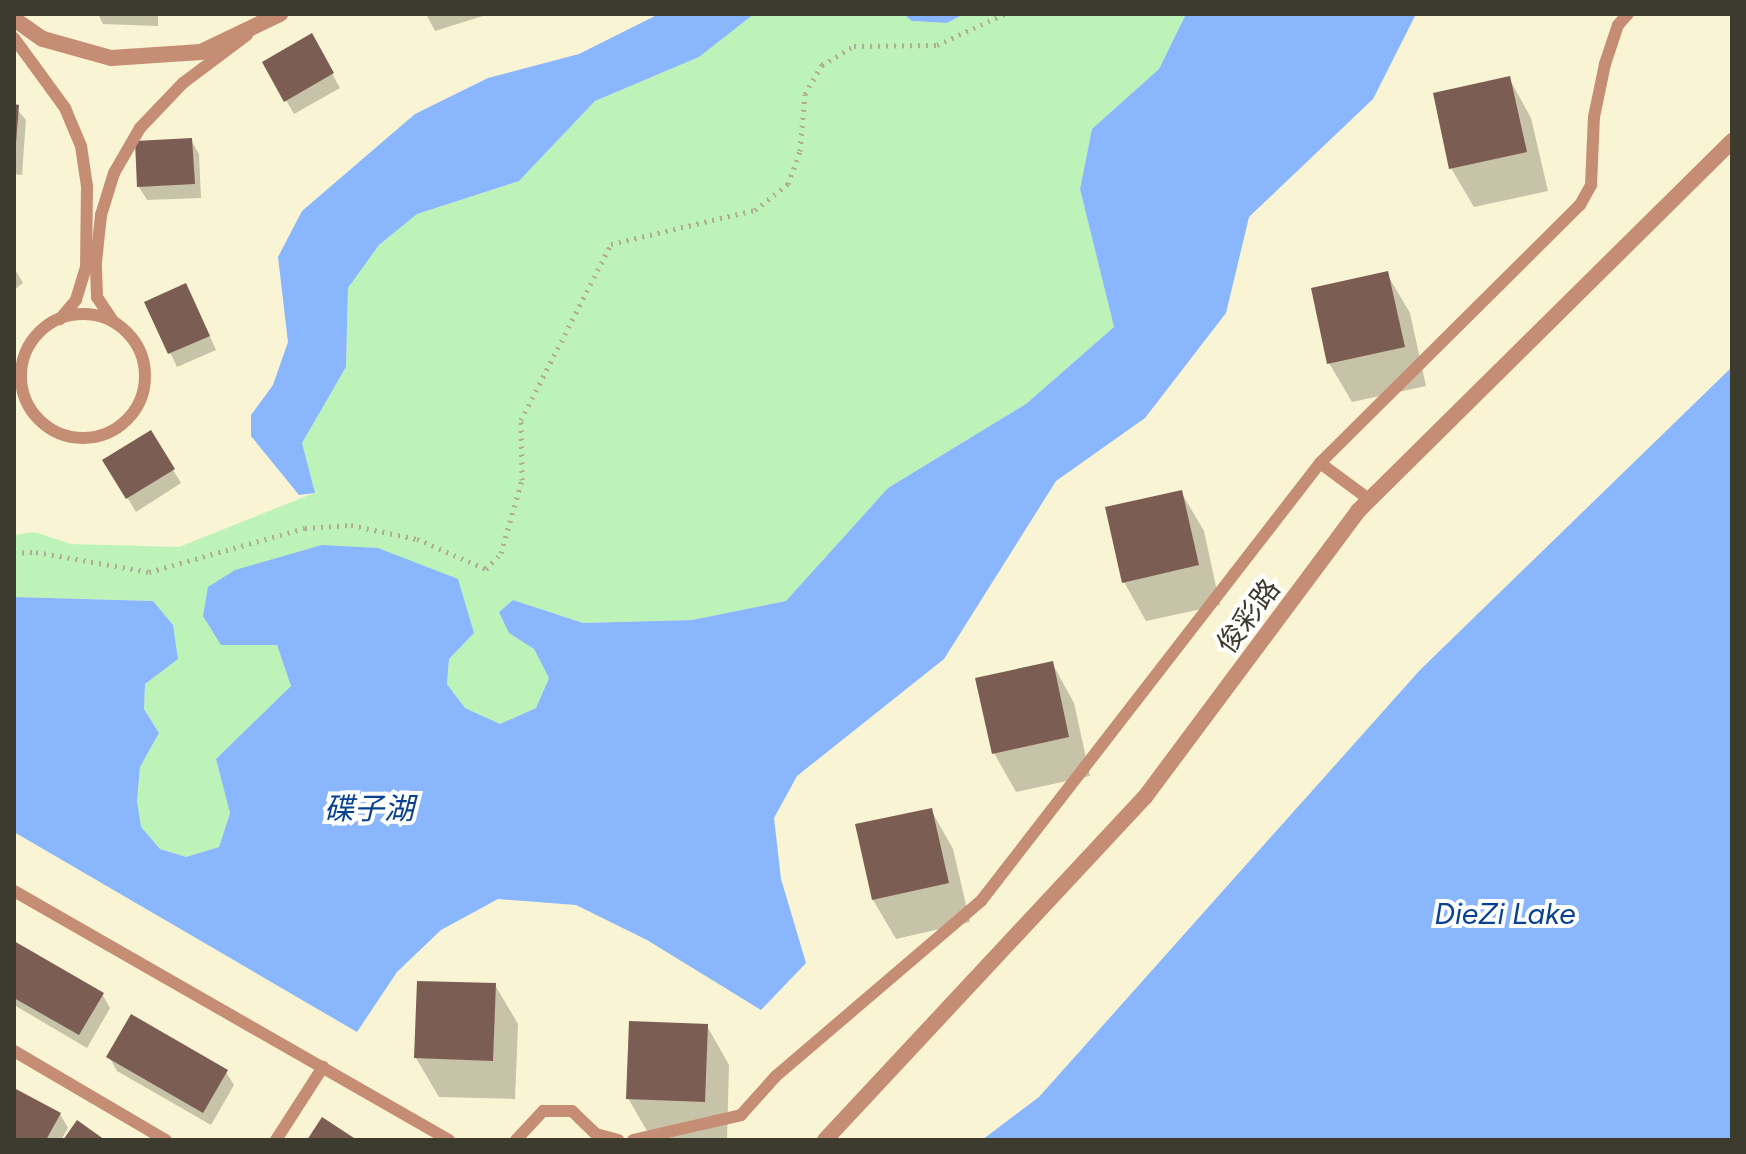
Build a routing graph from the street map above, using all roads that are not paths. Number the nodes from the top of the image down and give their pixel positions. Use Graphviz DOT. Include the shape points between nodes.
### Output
graph roads {
  1 [pos="1628,14"];
  2 [pos="273,17"];
  3 [pos="14,19"];
  4 [pos="14,38"];
  5 [pos="1732,141"];
  6 [pos="59,319"];
  7 [pos="113,321"];
  8 [pos="1320,463"];
  9 [pos="1370,500"];
  10 [pos="14,891"];
  11 [pos="14,1051"];
  12 [pos="323,1067"];
  13 [pos="166,1140"];
  14 [pos="276,1140"];
  15 [pos="449,1140"];
  16 [pos="516,1140"];
  17 [pos="618,1140"];
  18 [pos="633,1140"];
  19 [pos="825,1140"];
  1 -- 8 [label="lane" via="1618,25 1605,64 1594,117 1591,185 1580,205"];
  2 -- 3 [label="street" via="201,52 111,58 43,39"];
  2 -- 7 [label="lane" via="183,83 140,128 114,173 101,215 96,262 97,297"];
  4 -- 6 [label="lane" via="65,108 81,146 87,186 86,267 76,300"];
  5 -- 9 [label="street, 俊彩路"];
  6 -- 7 [label="lane" via="79,314"];
  6 -- 7 [label="lane" via="36,334 25,352 20,382 37,418 60,434 89,438 117,428 140,403 145,371 140,350"];
  8 -- 9 [label="lane"];
  8 -- 18 [label="lane" via="981,901 776,1076 741,1115"];
  9 -- 19 [label="street, 俊彩路" via="1145,797"];
  10 -- 12 [label="lane"];
  11 -- 13 [label="lane"];
  12 -- 14 [label="lane"];
  12 -- 15 [label="lane"];
  16 -- 17 [label="lane" via="543,1111 572,1111 596,1134"];
}
